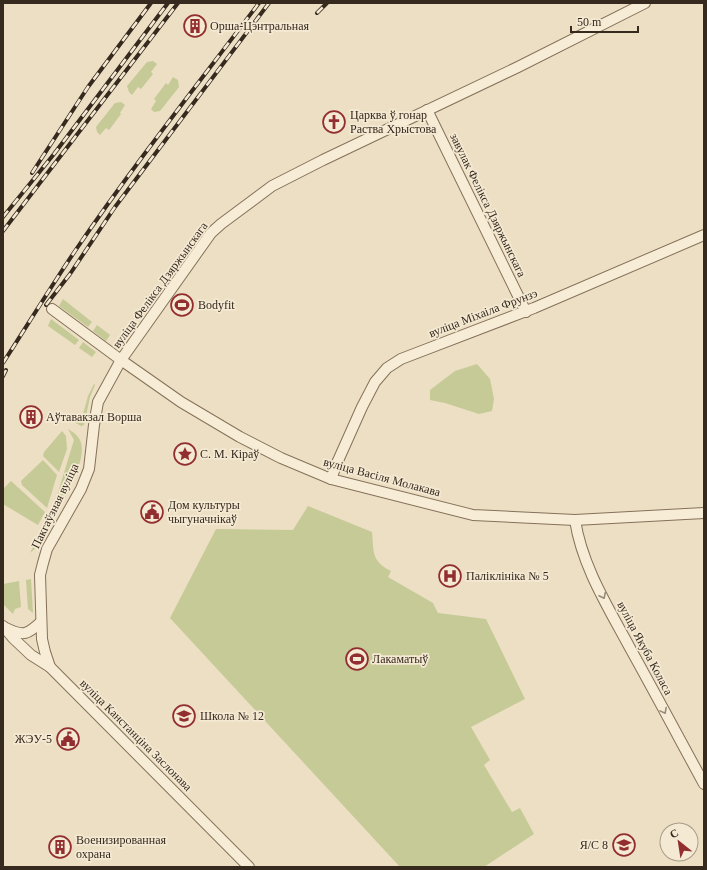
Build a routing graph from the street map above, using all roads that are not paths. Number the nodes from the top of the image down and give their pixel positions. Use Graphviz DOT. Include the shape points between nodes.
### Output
graph roads {
  1 [pos="645,3"];
  2 [pos="427,110"];
  3 [pos="704,235"];
  4 [pos="52,309"];
  5 [pos="526,312"];
  6 [pos="121,360"];
  7 [pos="331,479"];
  8 [pos="704,513"];
  9 [pos="575,520"];
  10 [pos="41,622"];
  11 [pos="4,626"];
  12 [pos="50,667"];
  13 [pos="704,784"];
  14 [pos="249,867"];
  1 -- 2 [label="street, вуліца Фелікса Дзяржынскага"];
  2 -- 5 [label="street, завулак Фелікса Дзяржынскага"];
  2 -- 6 [label="street, вуліца Фелікса Дзяржынскага" via="272,186 221,224 211,233"];
  3 -- 5 [label="street, вуліца Міхаіла Фрунзэ"];
  4 -- 6 [label="street, вуліца Васіля Молакава"];
  5 -- 7 [label="street, вуліца Міхаіла Фрунзэ" via="424,349 400,359 387,368 375,382 362,406"];
  6 -- 7 [label="street, вуліца Васіля Молакава" via="181,402 240,436 281,458"];
  6 -- 10 [label="street, Пакгаўзная вуліца" via="98,402 89,469 81,489 47,549 40,575"];
  7 -- 9 [label="street, вуліца Васіля Молакава" via="473,515"];
  8 -- 9 [label="street, вуліца Васіля Молакава"];
  9 -- 13 [label="street, вуліца Якуба Коласа, one-way" via="586,561 606,604"];
  10 -- 11 [label="street" via="33,631 21,634"];
  10 -- 12 [label="street, Пакгаўзная вуліца"];
  11 -- 12 [label="street, вуліца Канстанціна Заслонава" via="31,655"];
  12 -- 14 [label="street, вуліца Канстанціна Заслонава"];
}
